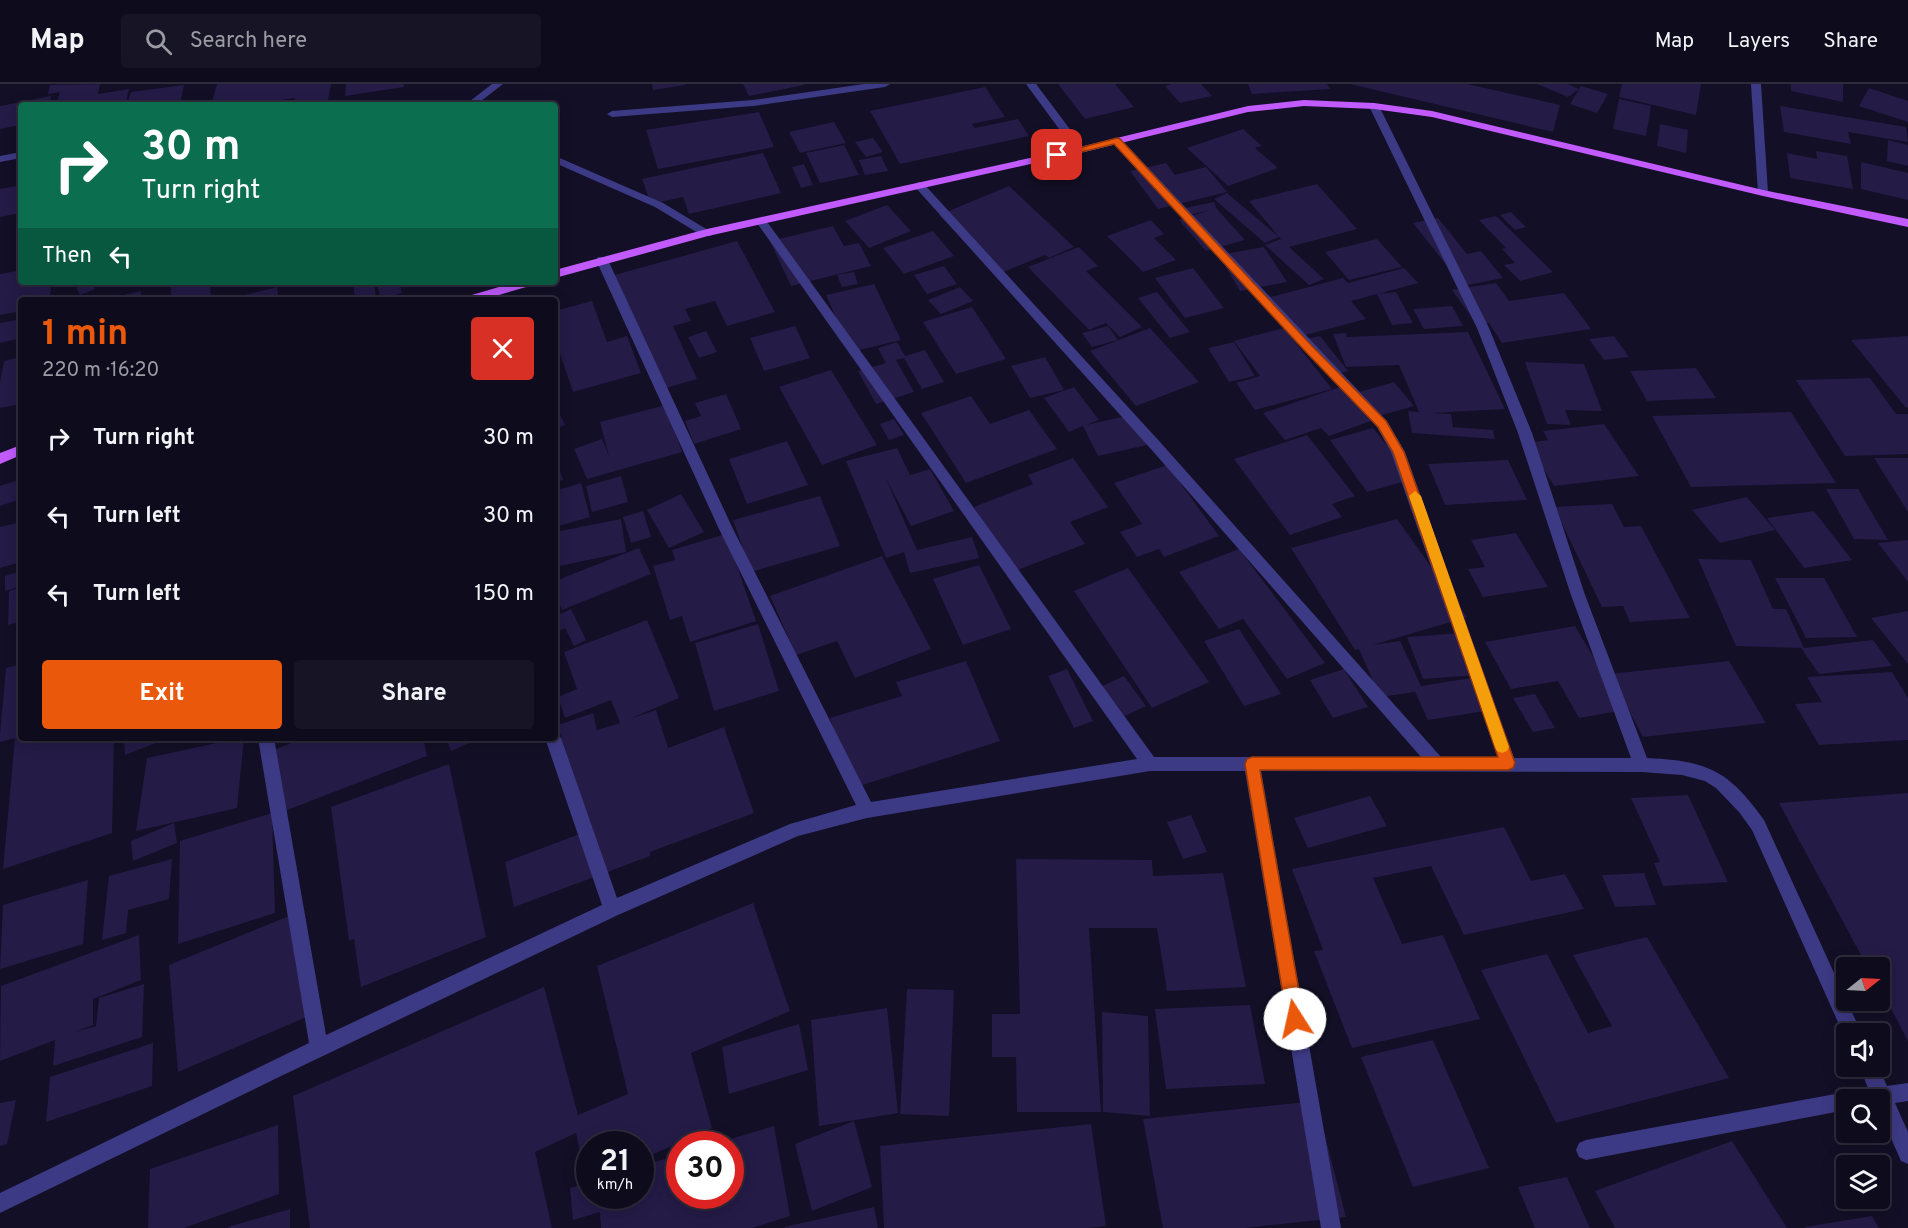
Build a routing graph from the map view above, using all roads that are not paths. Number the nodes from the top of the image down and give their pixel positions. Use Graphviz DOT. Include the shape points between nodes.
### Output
graph roads {
  1 [pos="498,84"];
  2 [pos="885,84"];
  3 [pos="1031,84"];
  4 [pos="1756,84"];
  5 [pos="474,102"];
  6 [pos="1374,106"];
  7 [pos="612,114"];
  8 [pos="1117,141"];
  9 [pos="1080,150"];
  10 [pos="18,156"];
  11 [pos="0,159"];
  12 [pos="558,160"];
  13 [pos="919,185"];
  14 [pos="1763,193"];
  15 [pos="761,221"];
  16 [pos="1908,223"];
  17 [pos="707,233"];
  18 [pos="602,260"];
  19 [pos="558,273"];
  20 [pos="519,285"];
  21 [pos="479,297"];
  22 [pos="18,451"];
  23 [pos="0,459"];
  24 [pos="267,741"];
  25 [pos="554,741"];
  26 [pos="1436,763"];
  27 [pos="1508,763"];
  28 [pos="1150,764"];
  29 [pos="1252,764"];
  30 [pos="1642,765"];
  31 [pos="867,810"];
  32 [pos="612,909"];
  33 [pos="1848,1023"];
  34 [pos="319,1048"];
  35 [pos="1908,1092"];
  36 [pos="1890,1093"];
  37 [pos="1836,1103"];
  38 [pos="1890,1115"];
  39 [pos="1587,1150"];
  40 [pos="1908,1154"];
  41 [pos="0,1203"];
  42 [pos="1330,1228"];
  1 -- 5 [label="street"];
  2 -- 7 [label="street" via="753,103"];
  3 -- 9 [label="street"];
  4 -- 14 [label="street"];
  6 -- 8 [label="main road" via="1304,103 1248,110"];
  6 -- 14 [label="main road" via="1533,136"];
  6 -- 30 [label="street" via="1483,328 1525,433 1578,595"];
  8 -- 9 [label="main road"];
  8 -- 27 [label="street" via="1382,424 1398,452"];
  9 -- 13 [label="main road"];
  10 -- 11 [label="street"];
  12 -- 17 [label="street" via="659,205"];
  13 -- 15 [label="main road"];
  13 -- 26 [label="street"];
  14 -- 16 [label="main road"];
  15 -- 17 [label="main road"];
  15 -- 28 [label="street"];
  17 -- 18 [label="main road"];
  18 -- 19 [label="main road"];
  18 -- 31 [label="street" via="726,529"];
  20 -- 21 [label="main road"];
  22 -- 23 [label="main road"];
  24 -- 34 [label="street"];
  25 -- 32 [label="street"];
  26 -- 27 [label="street"];
  26 -- 29 [label="street"];
  27 -- 30 [label="street"];
  28 -- 29 [label="street"];
  28 -- 31 [label="street"];
  29 -- 42 [label="street"];
  30 -- 33 [label="street" via="1683,767 1711,775 1739,796 1758,825"];
  31 -- 32 [label="street" via="796,829"];
  32 -- 34 [label="street"];
  34 -- 41 [label="street"];
  35 -- 36 [label="street"];
  37 -- 39 [label="street"];
  38 -- 40 [label="street"];
}
